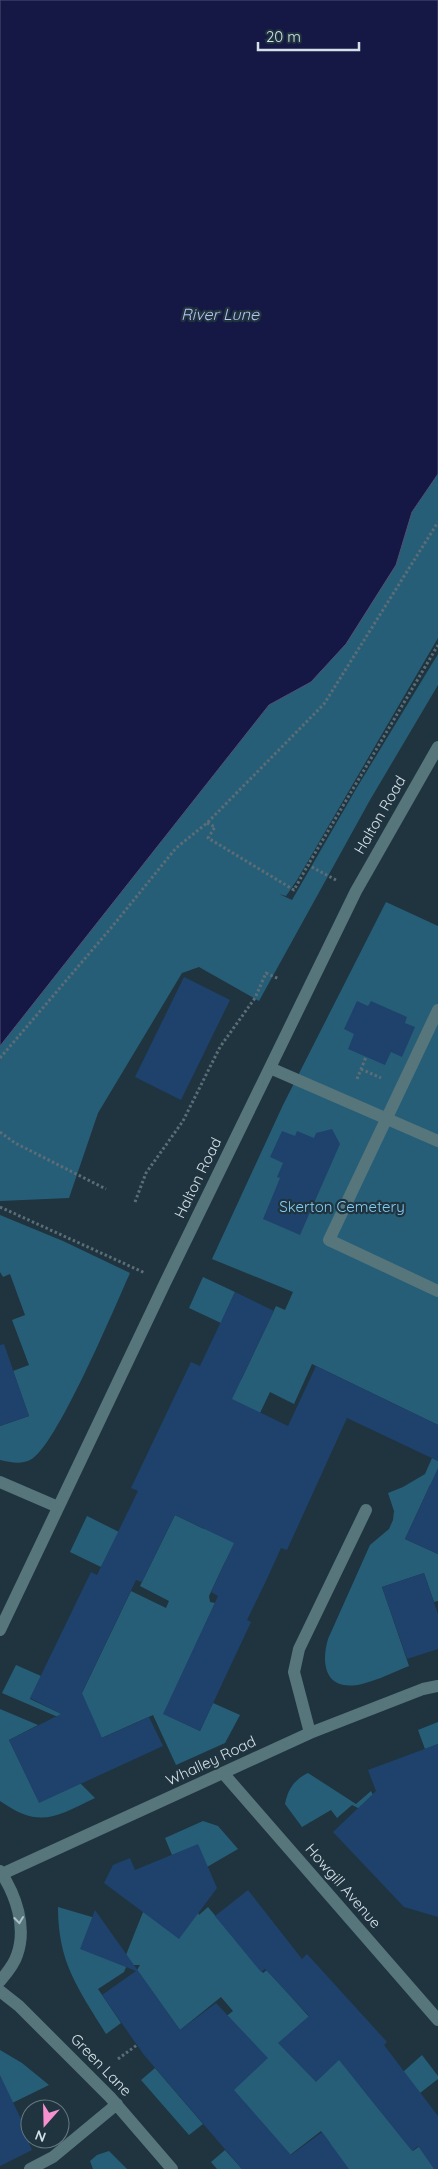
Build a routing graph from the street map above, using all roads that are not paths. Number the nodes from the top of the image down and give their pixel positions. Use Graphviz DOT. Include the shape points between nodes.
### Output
graph roads {
  1 [pos="438,747"];
  2 [pos="438,1010"];
  3 [pos="270,1068"];
  4 [pos="386,1117"];
  5 [pos="438,1141"];
  6 [pos="438,1291"];
  7 [pos="0,1482"];
  8 [pos="58,1507"];
  9 [pos="366,1510"];
  10 [pos="0,1630"];
  11 [pos="438,1686"];
  12 [pos="310,1733"];
  13 [pos="223,1773"];
  14 [pos="1,1873"];
  15 [pos="0,1981"];
  16 [pos="0,1990"];
  17 [pos="437,2016"];
  18 [pos="117,2104"];
  19 [pos="30,2169"];
  20 [pos="172,2169"];
  1 -- 3 [label="street, Halton Road" via="356,891"];
  2 -- 4 [label="street"];
  3 -- 4 [label="street"];
  3 -- 8 [label="street, Halton Road"];
  4 -- 5 [label="street"];
  4 -- 6 [label="street" via="329,1240"];
  7 -- 8 [label="street"];
  8 -- 10 [label="street, Halton Road"];
  9 -- 12 [label="street" via="299,1649 294,1672"];
  11 -- 12 [label="street, Whalley Road"];
  12 -- 13 [label="street, Whalley Road"];
  13 -- 14 [label="street, Whalley Road"];
  13 -- 17 [label="street, Howgill Avenue"];
  14 -- 15 [label="street, one-way" via="17,1905 20,1941 17,1956"];
  16 -- 18 [label="street, Green Lane"];
  18 -- 19 [label="street" via="53,2157"];
  18 -- 20 [label="street, Green Lane"];
}
